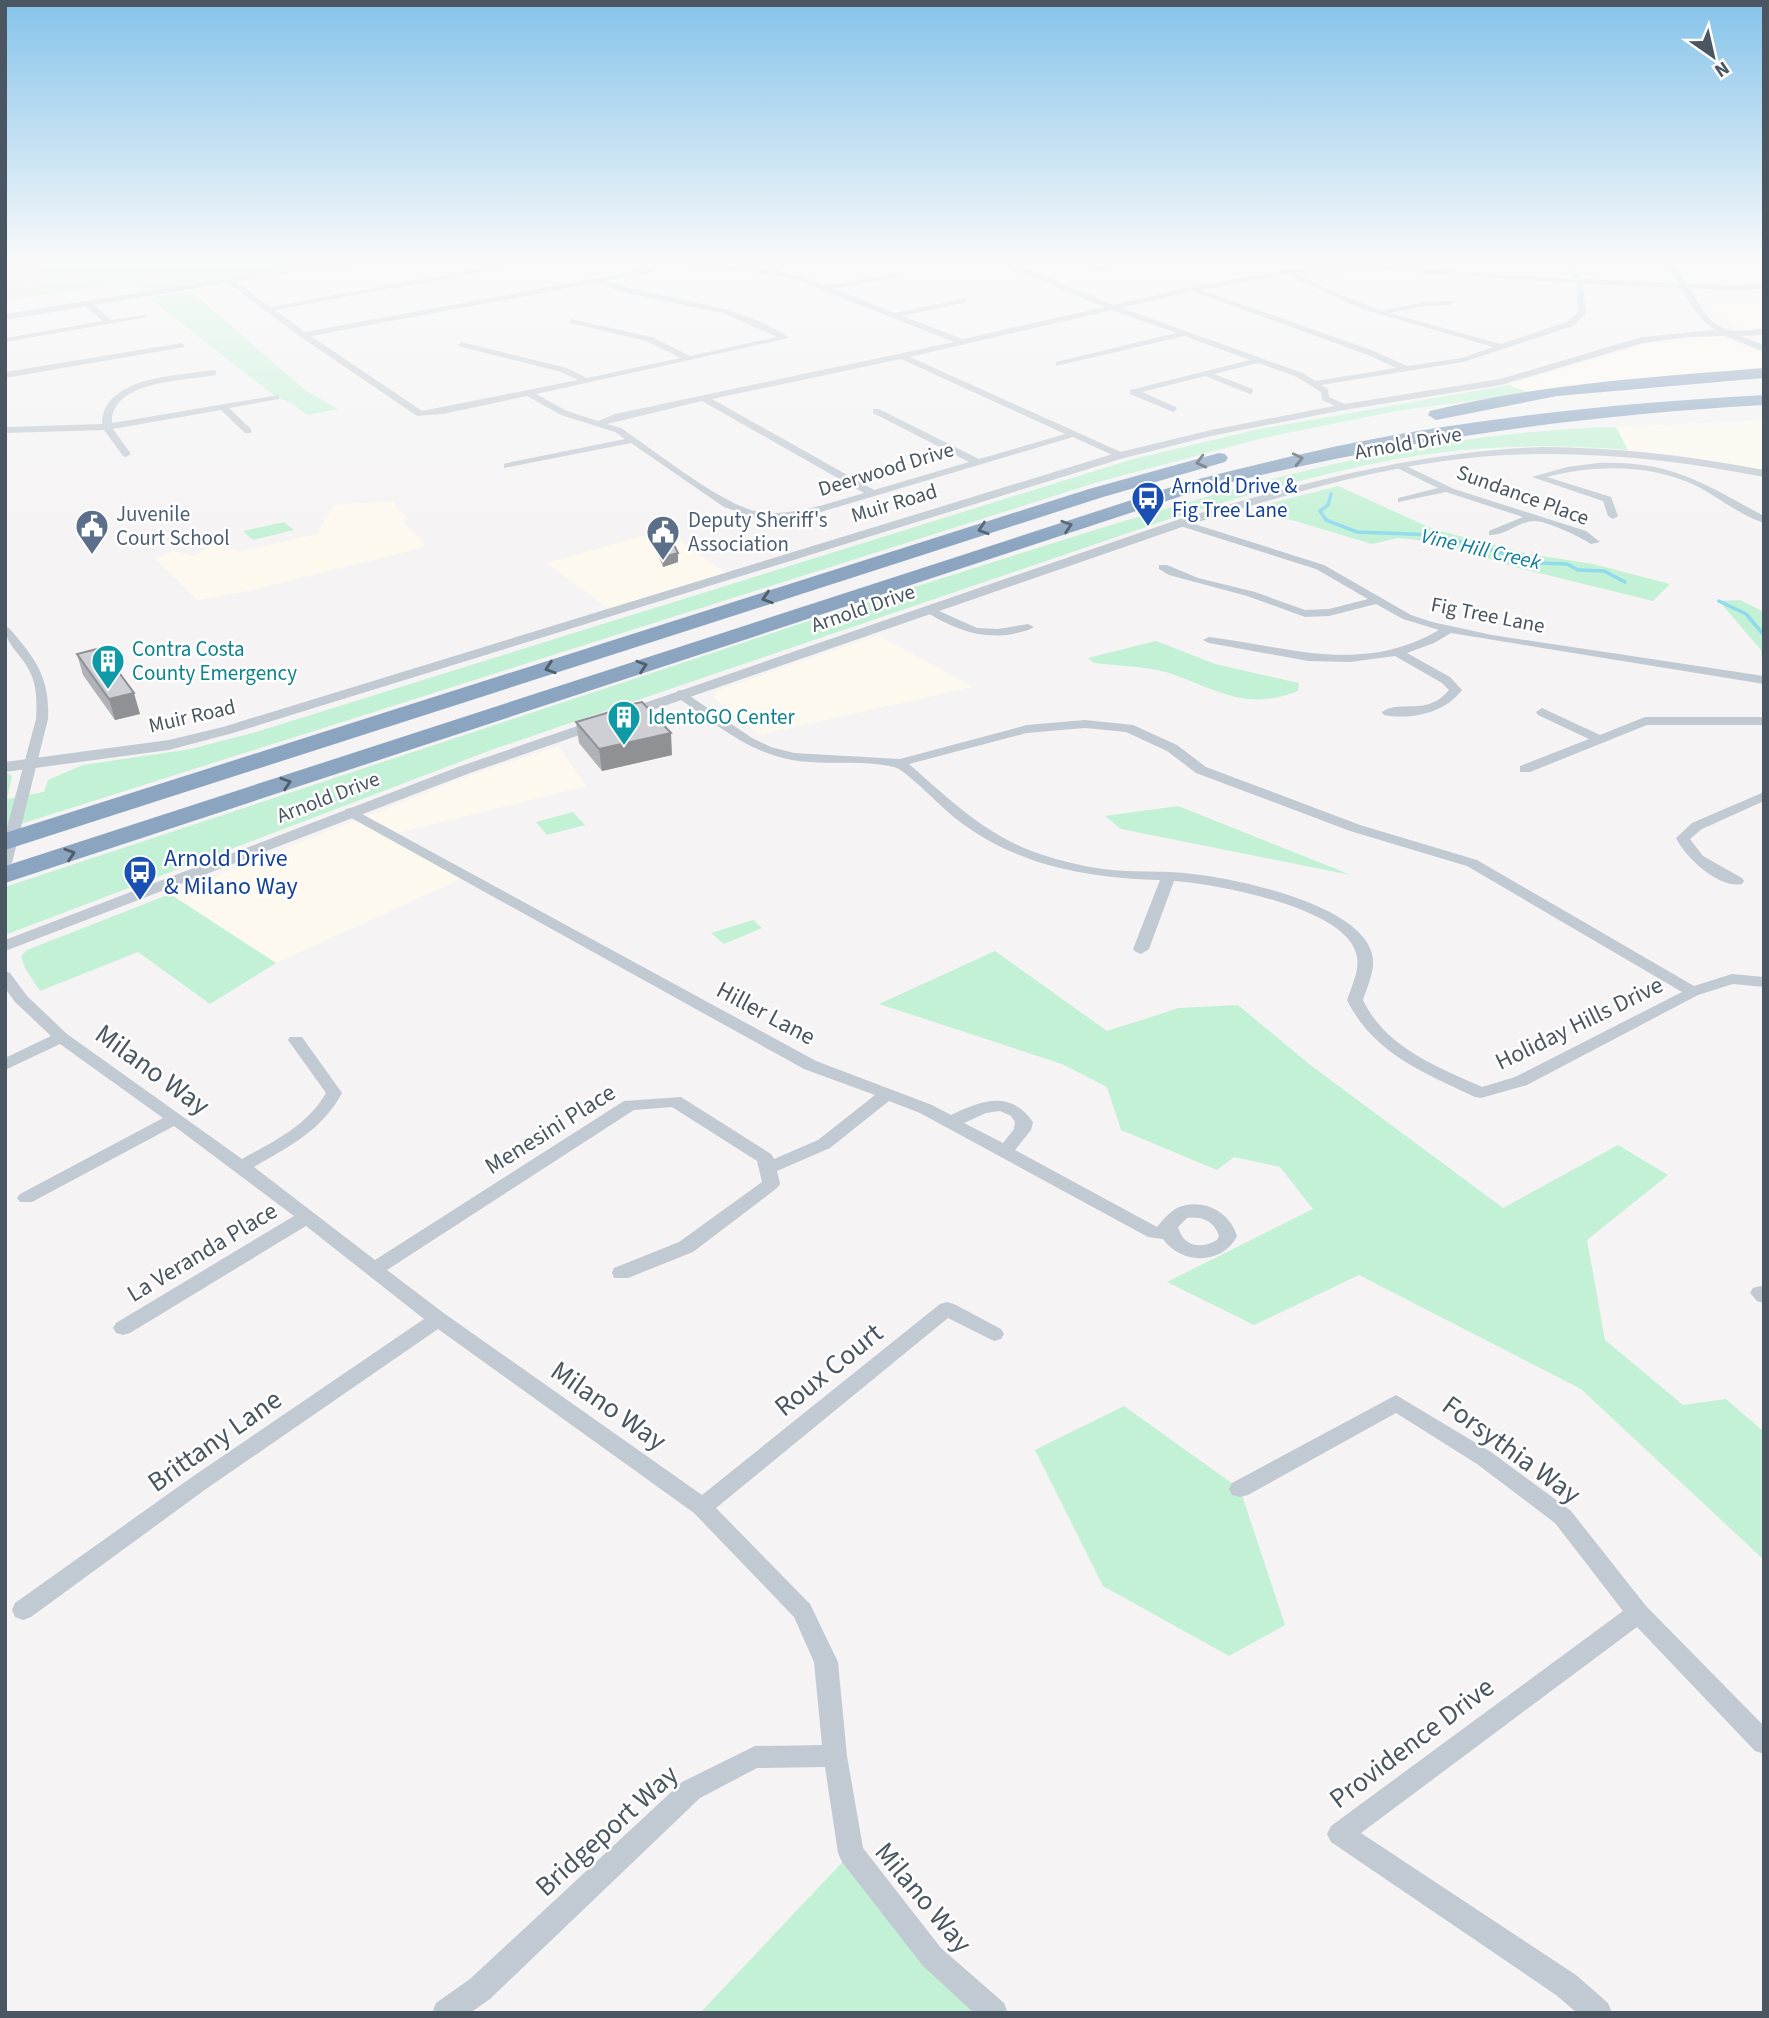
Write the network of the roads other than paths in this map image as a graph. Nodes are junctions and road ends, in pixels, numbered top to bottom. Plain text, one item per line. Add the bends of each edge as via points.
1 (116, 356) edge
2 (335, 356) edge
3 (509, 356) edge
4 (684, 356) edge
5 (703, 356) edge
6 (902, 356) joint
7 (1091, 356) edge
8 (1249, 356) edge
9 (1378, 356) edge
10 (1475, 356) edge
11 (1588, 356) edge
12 (690, 359) junction
13 (1259, 360) junction
14 (1059, 364) dead end
15 (1408, 370) junction
16 (1764, 371) edge
17 (213, 373) dead end
18 (1204, 373) junction
19 (5, 375) edge
20 (587, 381) junction
21 (1315, 383) junction
22 (1764, 386) edge
23 (1250, 391) dead end
24 (528, 393) junction
25 (276, 397) dead end
26 (705, 399) junction
27 (1764, 400) edge
28 (223, 407) junction
29 (1344, 407) junction
30 (1173, 409) dead end
31 (876, 411) dead end
32 (1436, 415) junction
33 (1764, 416) edge
34 (600, 423) junction
35 (107, 427) junction
36 (5, 430) edge
37 (248, 431) dead end
38 (1074, 434) junction
39 (633, 440) junction
40 (1383, 442) junction
41 (1603, 452) junction
42 (126, 454) dead end
43 (1120, 456) junction
44 (975, 461) junction
45 (1608, 465) junction
46 (507, 466) dead end
47 (1400, 466) junction
48 (1764, 474) edge
49 (1447, 489) junction
50 (870, 492) junction
51 (1402, 500) dead end
52 (1613, 516) dead end
53 (1531, 518) junction
54 (1764, 520) edge
55 (1181, 523) junction
56 (1493, 533) dead end
57 (1595, 542) dead end
58 (1163, 567) dead end
59 (1377, 600) junction
60 (928, 609) junction
61 (1028, 627) dead end
62 (1448, 630) junction
63 (5, 631) edge
64 (1209, 640) dead end
65 (1398, 653) junction
66 (1764, 680) edge
67 (681, 694) junction
68 (1388, 712) dead end
69 (1542, 712) dead end
70 (1764, 721) edge
71 (1599, 740) junction
72 (30, 763) junction
73 (900, 763) junction
74 (5, 767) edge
75 (1525, 769) dead end
76 (1764, 796) edge
77 (351, 812) junction
78 (5, 842) edge
79 (5, 863) edge
80 (5, 875) edge
81 (1169, 876) junction
82 (1737, 881) dead end
83 (5, 946) edge
84 (1141, 949) dead end
85 (5, 976) edge
86 (1764, 982) edge
87 (1693, 992) junction
88 (61, 1038) junction
89 (296, 1040) dead end
90 (5, 1065) edge
91 (887, 1094) junction
92 (175, 1119) junction
93 (951, 1122) junction
94 (1005, 1152) junction
95 (241, 1167) junction
96 (767, 1169) junction
97 (26, 1198) dead end
98 (307, 1217) junction
99 (1168, 1233) dead end
100 (375, 1269) junction
101 (621, 1273) dead end
102 (438, 1319) junction
103 (123, 1328) dead end
104 (994, 1334) dead end
105 (1240, 1489) dead end
106 (702, 1507) junction
107 (23, 1610) dead end
108 (1638, 1613) junction
109 (1764, 1743) edge
110 (835, 1756) junction
111 (446, 2013) edge
112 (994, 2013) edge
113 (1598, 2013) edge

1 - 19 street
2 - 24 street via 420,414
3 - 20 street
4 - 12 street
5 - 12 street
6 - 26 street
6 - 38 street
7 - 14 street
8 - 13 street
9 - 15 street
10 - 15 street
11 - 29 street, Muir Road via 1501,382
12 - 20 street
13 - 18 street
13 - 21 street
15 - 21 street
16 - 32 highway via 1523,397
17 - 35 street via 140,385 118,396 107,416
18 - 23 street
18 - 30 street via 1133,392
20 - 24 street
21 - 29 street via 1325,391 1325,398
22 - 32 highway via 1594,397
24 - 34 street, Deerwood Drive via 564,413
25 - 28 street
26 - 34 street
26 - 50 street
27 - 40 highway via 1565,415
28 - 35 street
28 - 37 street
29 - 43 street, Muir Road
31 - 44 street
32 -> 78 highway via 1301,439 1151,476
33 - 40 highway via 1627,420
34 - 39 street, Deerwood Drive
35 - 36 street
35 - 42 street
38 - 43 street
38 - 44 street, Deerwood Drive
39 - 46 street
39 - 50 street, Deerwood Drive via 728,505 759,516 810,512
80 -> 40 highway via 1151,498 1262,467
41 - 45 street
41 - 47 street, Arnold Drive via 1505,452
41 - 48 street, Arnold Drive
43 - 72 street, Muir Road via 228,730 169,745
44 - 50 street, Deerwood Drive
45 - 52 street via 1563,469 1537,477 1607,499
45 - 54 street via 1680,476
47 - 49 street, Sundance Place
47 - 55 street, Arnold Drive via 1291,490
49 - 51 street
49 - 53 street, Sundance Place
53 - 56 street
53 - 57 street, Sundance Place via 1582,533
55 - 59 street, Fig Tree Lane via 1320,567
55 - 60 street, Arnold Drive
58 - 59 street via 1177,576 1312,614
59 - 62 street, Fig Tree Lane via 1407,617
60 - 61 street via 971,632 994,634
60 - 67 street, Arnold Drive
62 - 65 street via 1431,642
62 - 66 street, Fig Tree Lane
63 - 72 street via 27,656 42,687 42,719
64 - 65 street via 1325,659
65 - 68 street via 1456,690 1450,699 1415,713
67 - 73 street, Holiday Hills Drive via 766,750 794,757
67 - 77 street, Arnold Drive
69 - 71 street
70 - 71 street via 1645,721
71 - 75 street
72 - 74 street, Muir Road
72 - 79 street
73 - 81 street, Holiday Hills Drive via 976,829 1010,848 1075,868
73 - 87 street, Holiday Hills Drive via 1027,729 1085,723 1129,728 1172,748 1201,770 1355,828 1472,863
76 - 82 street via 1697,826 1684,838 1688,852
77 - 83 street, Arnold Drive
77 - 91 street, Hiller Lane via 810,1065
81 - 84 street
81 - 87 street, Holiday Hills Drive via 1315,908 1357,938 1365,952 1366,967 1355,1000 1365,1023 1420,1064 1481,1093 1521,1081
85 - 88 street, Milano Way via 21,999
86 - 87 street via 1732,979
88 - 90 street
88 - 92 street, Milano Way
89 - 95 street via 334,1093 317,1120
91 - 93 street, Hiller Lane
91 - 96 street via 824,1144
92 - 95 street, Milano Way
92 - 97 street
93 - 94 street, Hiller Lane
93 - 94 street via 991,1105 1012,1108 1024,1122
94 - 99 street, Hiller Lane via 1154,1233
95 - 98 street, Milano Way
96 - 100 street, Menesini Place via 765,1158 675,1101 630,1105
96 - 101 street via 771,1184 686,1247
98 - 100 street, Milano Way
98 - 103 street, La Veranda Place
100 - 102 street, Milano Way
102 - 106 street, Milano Way
102 - 107 street, Brittany Lane
104 - 106 street, Roux Court via 947,1309
105 - 108 street, Forsythia Way via 1396,1403 1484,1458 1563,1517
106 - 110 street, Milano Way via 802,1611 826,1662
108 - 109 street, Forsythia Way
108 - 113 street, Providence Drive via 1339,1834 1566,1985
110 - 111 street, Bridgeport Way via 755,1758 691,1790 480,1989
110 - 112 street, Milano Way via 851,1853 932,1957

